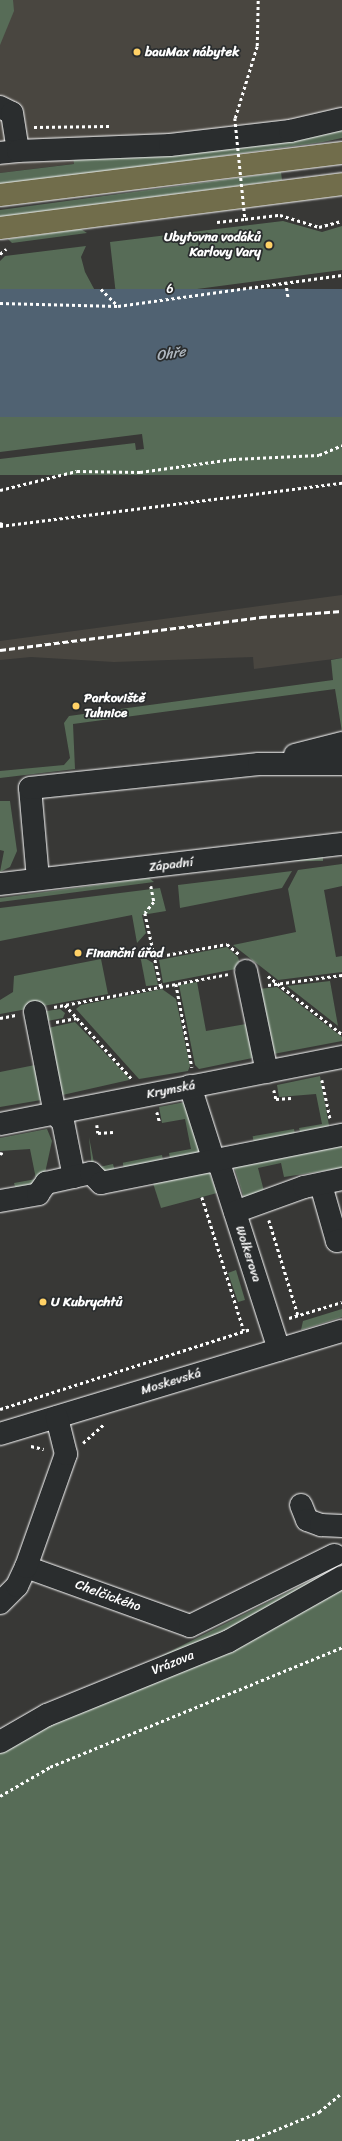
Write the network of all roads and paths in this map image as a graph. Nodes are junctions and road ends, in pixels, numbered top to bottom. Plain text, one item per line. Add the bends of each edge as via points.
1 (258, 0) edge
2 (0, 107) edge
3 (342, 119) edge
4 (99, 126) dead end
5 (16, 127) junction
6 (342, 151) edge
7 (9, 152) edge
8 (342, 184) edge
9 (0, 195) edge
10 (342, 221) edge
11 (0, 228) edge
12 (342, 274) edge
13 (286, 282) junction
14 (101, 289) dead end
15 (288, 297) dead end
16 (0, 303) edge
17 (118, 306) junction
18 (342, 445) edge
19 (342, 483) edge
20 (0, 490) edge
21 (0, 523) edge
22 (6, 525) junction
23 (0, 526) edge
24 (342, 743) edge
25 (259, 764) junction
26 (342, 764) edge
27 (342, 844) edge
28 (38, 879) junction
29 (0, 884) edge
30 (150, 885) dead end
31 (342, 976) edge
32 (248, 979) junction
33 (176, 984) junction
34 (161, 987) junction
35 (65, 1005) junction
36 (0, 1018) edge
37 (77, 1018) junction
38 (36, 1019) junction
39 (342, 1057) edge
40 (318, 1062) junction
41 (270, 1079) junction
42 (192, 1080) junction
43 (137, 1084) dead end
44 (291, 1098) dead end
45 (55, 1114) junction
46 (96, 1122) dead end
47 (0, 1124) edge
48 (113, 1132) dead end
49 (338, 1136) edge
50 (214, 1160) junction
51 (74, 1177) junction
52 (342, 1179) edge
53 (321, 1185) junction
54 (202, 1197) dead end
55 (0, 1202) edge
56 (264, 1204) junction
57 (234, 1212) junction
58 (342, 1240) edge
59 (342, 1302) edge
60 (298, 1315) junction
61 (270, 1323) junction
62 (342, 1330) edge
63 (244, 1331) junction
64 (279, 1350) junction
65 (0, 1409) edge
66 (57, 1417) junction
67 (106, 1422) dead end
68 (0, 1434) edge
69 (80, 1447) dead end
70 (300, 1505) dead end
71 (342, 1526) edge
72 (334, 1555) dead end
73 (26, 1567) junction
74 (342, 1577) edge
75 (0, 1603) edge
76 (342, 1647) edge
77 (0, 1742) edge
78 (0, 1796) edge
79 (342, 2093) edge
80 (236, 2141) edge

1 - 10 path, bridge via 257,46 235,118 244,219 280,215 319,227
2 - 5 street via 12,113
3 - 7 street via 290,131 170,145
4 - 5 path
5 - 7 street
6 - 9 highway
8 - 11 highway
12 - 13 path, 6
13 - 15 path
13 - 17 path, 6
14 - 17 path
16 - 17 path, 6
18 - 20 path via 319,455 233,459 140,472 77,471
19 - 22 path
21 - 22 path
22 - 23 path
24 - 25 street
25 - 26 street
25 - 28 street via 30,788
27 - 28 street, Západní
28 - 29 street, Západní
30 - 34 path via 154,902 145,913
31 - 32 path
32 - 33 path
32 - 41 street
33 - 34 path
33 - 42 path
34 - 35 path
35 - 37 path
35 - 38 path
36 - 38 path
37 - 38 path
37 - 43 path
38 - 45 street
39 - 40 street, Krymská
40 - 41 street, Krymská
40 - 49 path
41 - 42 street, Krymská
41 - 44 path via 276,1099
42 - 45 street, Krymská
42 - 50 street, Wolkerova
45 - 47 street, Krymská
45 - 51 street via 63,1122
46 - 48 path via 98,1133
49 - 50 street
50 - 51 street via 101,1183 91,1173
50 - 57 street, Wolkerova via 220,1166
51 - 55 street via 46,1183 38,1194
52 - 53 street
53 - 56 street via 304,1187
53 - 58 street via 337,1241
54 - 63 path
56 - 57 street
56 - 60 path
57 - 61 street, Wolkerova
59 - 60 path
60 - 61 path
61 - 63 path
61 - 64 street, Wolkerova
62 - 64 street, Moskevská
63 - 65 path
64 - 66 street, Moskevská
66 - 68 street, Moskevská
66 - 73 street via 66,1454
67 - 69 path
70 - 71 street via 307,1520 321,1525
72 - 73 street, Chelčického via 190,1626
73 - 75 street via 17,1586
74 - 77 street, Vrázova via 229,1641 47,1714
76 - 78 path via 50,1767
79 - 80 path via 319,2112 251,2140

